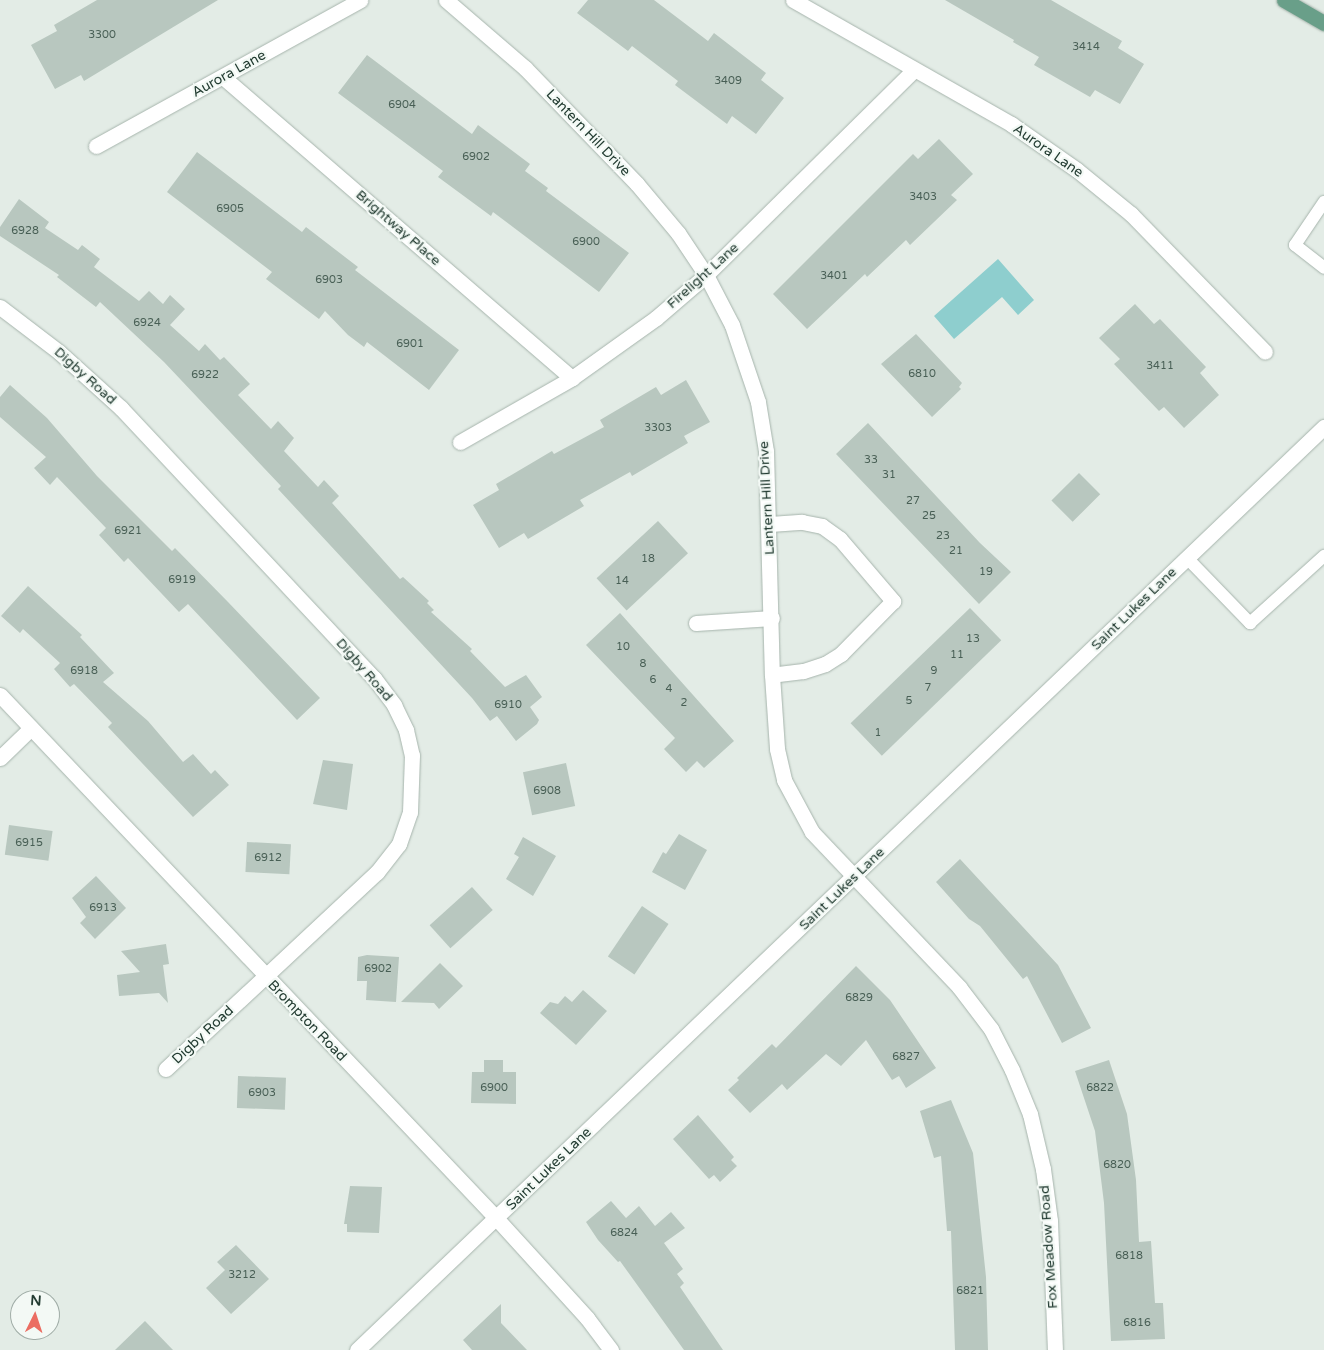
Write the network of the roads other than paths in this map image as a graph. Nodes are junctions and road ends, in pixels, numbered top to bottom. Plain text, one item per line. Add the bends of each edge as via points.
1 (360, 0) edge
2 (446, 0) edge
3 (793, 0) edge
4 (1284, 0) edge
5 (1324, 23) edge
6 (914, 70) junction
7 (223, 77) junction
8 (96, 146) dead end
9 (1324, 202) edge
10 (1324, 268) edge
11 (706, 275) junction
12 (0, 307) edge
13 (1265, 352) dead end
14 (572, 378) junction
15 (1324, 427) edge
16 (460, 442) dead end
17 (770, 524) junction
18 (1324, 556) edge
19 (1187, 558) junction
20 (772, 618) junction
21 (696, 622) dead end
22 (772, 674) junction
23 (0, 695) edge
24 (31, 728) junction
25 (0, 758) edge
26 (854, 878) junction
27 (265, 978) junction
28 (166, 1069) dead end
29 (497, 1219) junction
30 (357, 1350) edge
31 (611, 1350) edge
32 (1055, 1350) edge

1 - 7 street, Aurora Lane
2 - 11 street, Lantern Hill Drive via 525,68 583,126 678,233
3 - 6 street, Aurora Lane
4 - 5 main road
6 - 11 street, Firelight Lane
6 - 13 street, Aurora Lane via 1011,124 1077,170 1138,221
7 - 8 street, Aurora Lane
7 - 14 street, Brightway Place
9 - 10 lane via 1295,245
11 - 14 street, Firelight Lane via 656,318
11 - 17 street, Lantern Hill Drive via 732,324 758,402 766,451
12 - 27 street, Digby Road via 59,352 121,408 374,678 394,705 406,730 412,755 413,785 410,812 399,844 377,872
14 - 16 street, Firelight Lane
15 - 19 street, Saint Lukes Lane
17 - 20 street, Lantern Hill Drive
17 - 22 street via 802,522 822,526 840,538 893,601 841,654 825,664 803,671
18 - 19 lane via 1250,623
19 - 26 street, Saint Lukes Lane
20 - 21 street
20 - 22 street, Lantern Hill Drive
22 - 26 street, Lantern Hill Drive via 777,749 784,780 812,832
23 - 24 street, Brompton Road
24 - 25 street
24 - 27 street, Brompton Road
26 - 29 street, Saint Lukes Lane
26 - 32 street, Fox Meadow Road via 959,987 991,1029 1012,1070 1030,1114 1043,1169 1050,1220
27 - 28 street, Digby Road
27 - 29 street, Brompton Road
29 - 30 street, Saint Lukes Lane
29 - 31 street, Brompton Road

